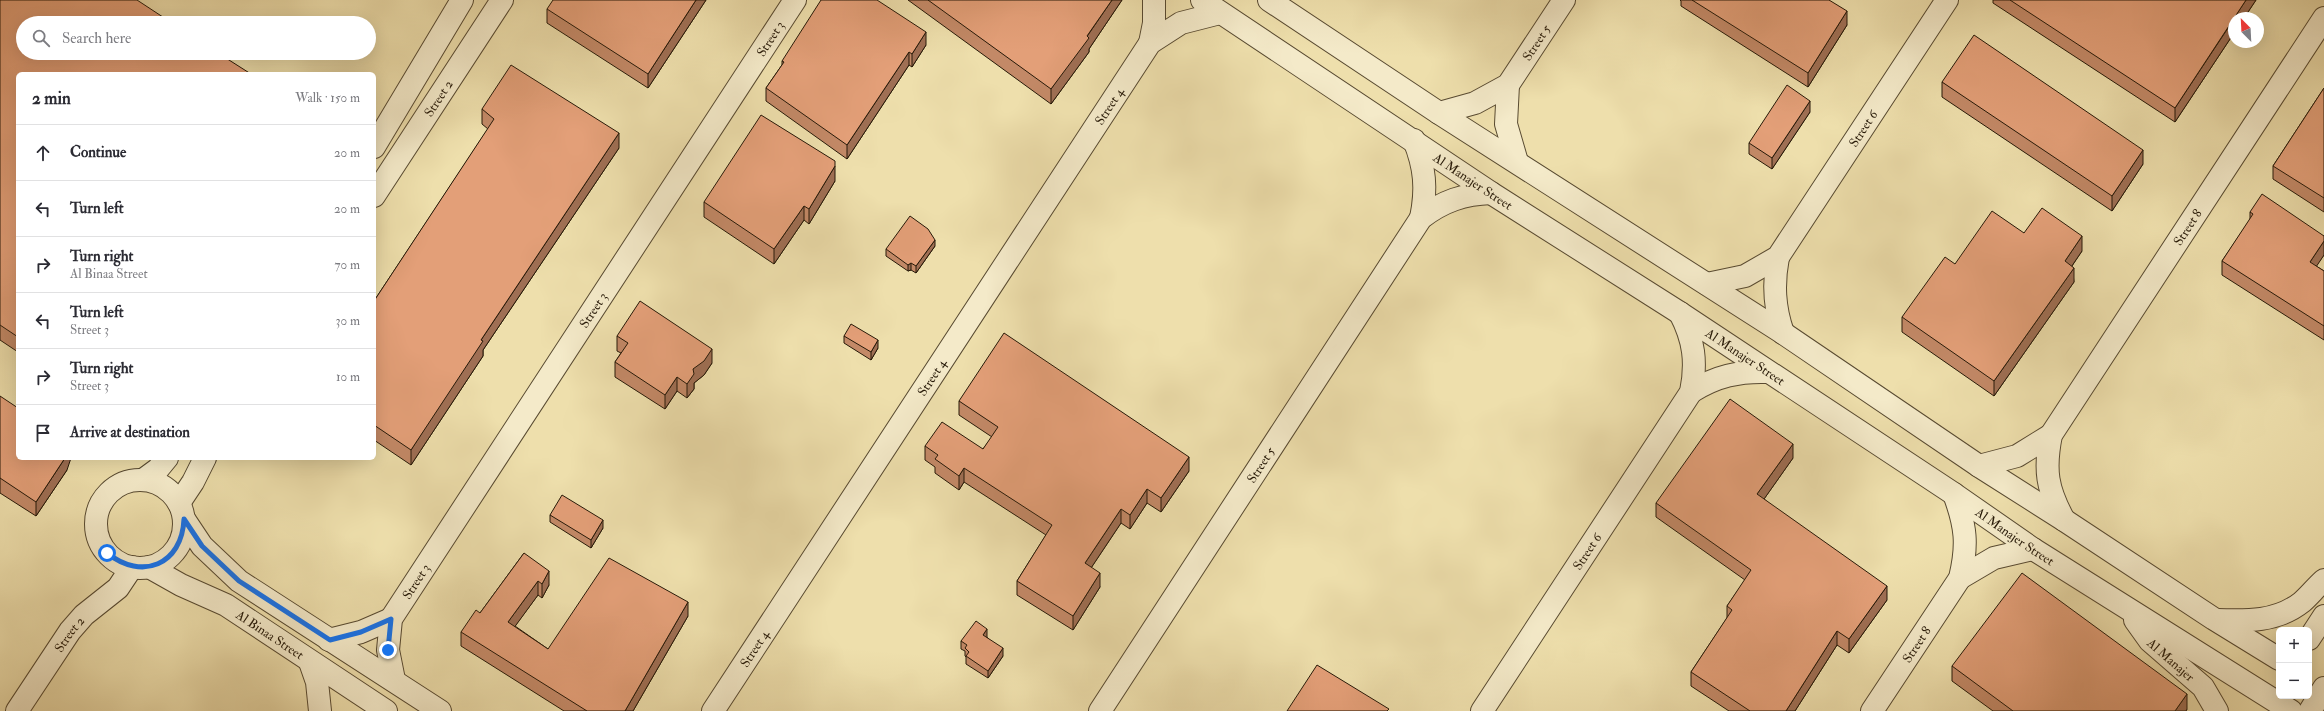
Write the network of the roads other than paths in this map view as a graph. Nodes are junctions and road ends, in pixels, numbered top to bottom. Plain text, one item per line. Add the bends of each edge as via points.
1 (462, 0) edge
2 (502, 0) edge
3 (795, 0) edge
4 (1154, 0) edge
5 (1202, 0) edge
6 (1269, 0) edge
7 (1564, 0) edge
8 (1947, 0) edge
9 (1220, 13) junction
10 (2324, 18) edge
11 (1150, 43) junction
12 (1508, 85) junction
13 (1439, 113) junction
14 (1414, 140) junction
15 (376, 144) edge
16 (1517, 162) junction
17 (1491, 192) junction
18 (376, 193) edge
19 (1421, 218) junction
20 (1778, 257) junction
21 (1707, 284) junction
22 (1680, 313) junction
23 (1783, 333) junction
24 (1768, 372) junction
25 (1691, 392) junction
26 (2051, 435) junction
27 (165, 460) edge
28 (203, 460) edge
29 (1979, 466) junction
30 (143, 480) junction
31 (1954, 494) junction
32 (181, 511) junction
33 (2064, 520) junction
34 (2033, 549) junction
35 (140, 567) junction
36 (1960, 578) junction
37 (2324, 580) edge
38 (2126, 608) junction
39 (2324, 616) edge
40 (391, 619) junction
41 (2214, 620) junction
42 (2312, 634) edge
43 (330, 640) junction
44 (2276, 657) edge
45 (310, 662) junction
46 (394, 680) junction
47 (2312, 680) edge
48 (2324, 687) edge
49 (2270, 698) edge
50 (383, 709) edge
51 (17, 711) edge
52 (320, 711) edge
53 (356, 711) edge
54 (440, 711) edge
55 (713, 711) edge
56 (1100, 711) edge
57 (1482, 711) edge
58 (1872, 711) edge
59 (2217, 711) edge
60 (2291, 711) edge
61 (2310, 711) edge

1 - 15 street
2 - 18 street, Street 2
3 - 40 street, Street 3
4 - 11 street, Street 4 via 1154,23
5 - 9 street, Al Manajer Street
6 - 13 street
7 - 12 street, Street 5
8 - 20 street, Street 6
9 - 11 street, Street 4 via 1181,23
9 - 14 street, Al Manajer Street
10 - 26 street, Street 8
11 - 55 street, Street 4
12 - 13 street, Street 5 via 1475,103
12 - 16 street via 1506,124
13 - 16 street
14 - 17 street, Al Manajer Street
14 - 19 street, Street 5 via 1422,158 1425,178
16 - 21 street
17 - 19 street, Street 5 via 1454,198
17 - 22 street, Al Manajer Street
19 - 56 street, Street 5
20 - 21 street, Street 6 via 1745,276
20 - 23 street, Street 6 via 1774,295
21 - 23 street
22 - 24 street, Al Manajer Street
22 - 25 street, Street 6 via 1694,351 1695,372
23 - 29 street
24 - 25 street, Street 6 via 1728,374 1708,381
24 - 31 street, Al Manajer Street
25 - 57 street, Street 6
26 - 29 street, Street 8 via 2017,456
26 - 33 street, Street 8 via 2046,457 2047,479 2053,500
27 - 30 street
28 - 32 street
29 - 33 street
30 - 32 street via 158,484 170,492
30 - 35 street via 128,482 115,488 104,498 96,526 99,541 107,553 118,562
31 - 34 street, Al Manajer Street
31 - 36 street, Street 8 via 1964,518 1966,538
32 - 35 street via 183,532 179,544 171,555 161,563
32 - 43 street via 202,546 239,581
33 - 41 street
34 - 36 street, Street 8 via 1994,558
34 - 38 street, Al Manajer Street
35 - 45 street, Al Binaa Street via 226,605
35 - 51 street, Street 2 via 84,615 70,631
36 - 58 street, Street 8
37 - 41 street via 2302,602 2286,612 2250,621
38 - 49 street, Al Manajer Street
38 - 59 street, Al Manajer via 2150,641 2203,687
39 - 42 street
40 - 43 street via 361,632
40 - 46 street, Street 3 via 388,650
41 - 44 street
43 - 46 street
45 - 50 street, Al Binaa Street
45 - 52 street via 317,682
46 - 54 street
47 - 48 street
48 - 61 street
49 - 60 street, Al Manajer Street
50 - 53 street

